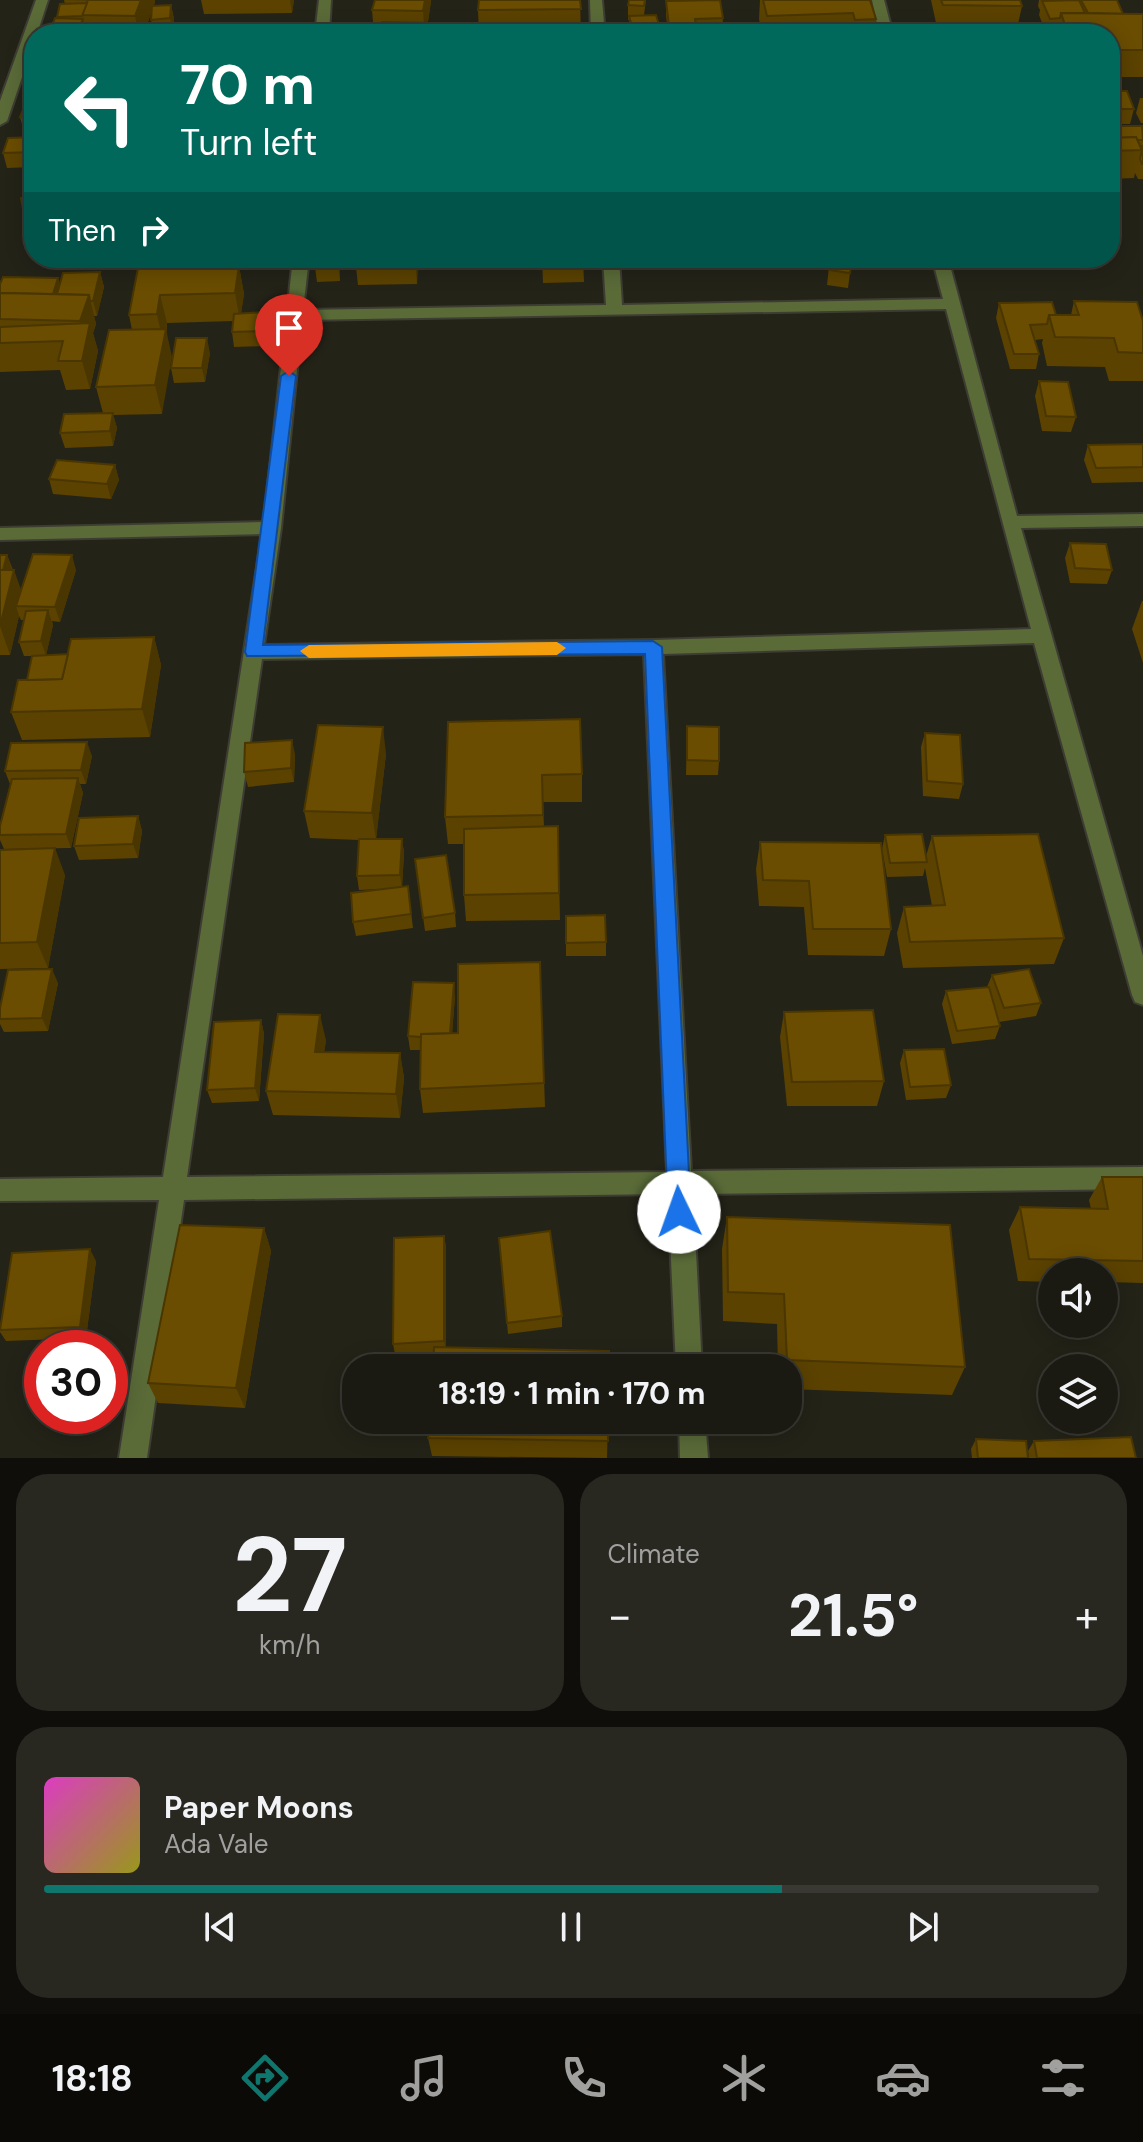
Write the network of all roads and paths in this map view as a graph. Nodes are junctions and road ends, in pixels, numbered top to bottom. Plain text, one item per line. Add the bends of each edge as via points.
1 (42, 0) edge
2 (325, 0) edge
3 (596, 0) edge
4 (878, 0) edge
5 (34, 24) edge
6 (323, 24) edge
7 (597, 24) edge
8 (884, 24) edge
9 (24, 52) edge
10 (0, 121) edge
11 (300, 268) edge
12 (612, 268) edge
13 (942, 268) edge
14 (951, 304) junction
15 (614, 308) junction
16 (295, 315) junction
17 (1143, 520) edge
18 (1010, 522) junction
19 (272, 528) junction
20 (0, 534) edge
21 (1041, 636) junction
22 (653, 647) junction
23 (254, 652) junction
24 (1143, 995) edge
25 (1143, 1178) edge
26 (678, 1181) junction
27 (172, 1188) junction
28 (0, 1190) edge
29 (688, 1354) edge
30 (693, 1434) edge
31 (133, 1458) edge
32 (694, 1458) edge

1 - 5 street
2 - 6 street
3 - 7 street
4 - 8 street
9 - 10 street
11 - 16 street
12 - 15 street
13 - 14 street
14 - 15 street
14 - 18 street
15 - 16 street
16 - 19 street
17 - 18 street
18 - 21 street
19 - 20 street
19 - 23 street
21 - 22 street
21 - 24 street
22 - 23 street
22 - 26 street
23 - 27 street
25 - 26 street
26 - 27 street
26 - 29 street
27 - 28 street
27 - 31 street
30 - 32 street

